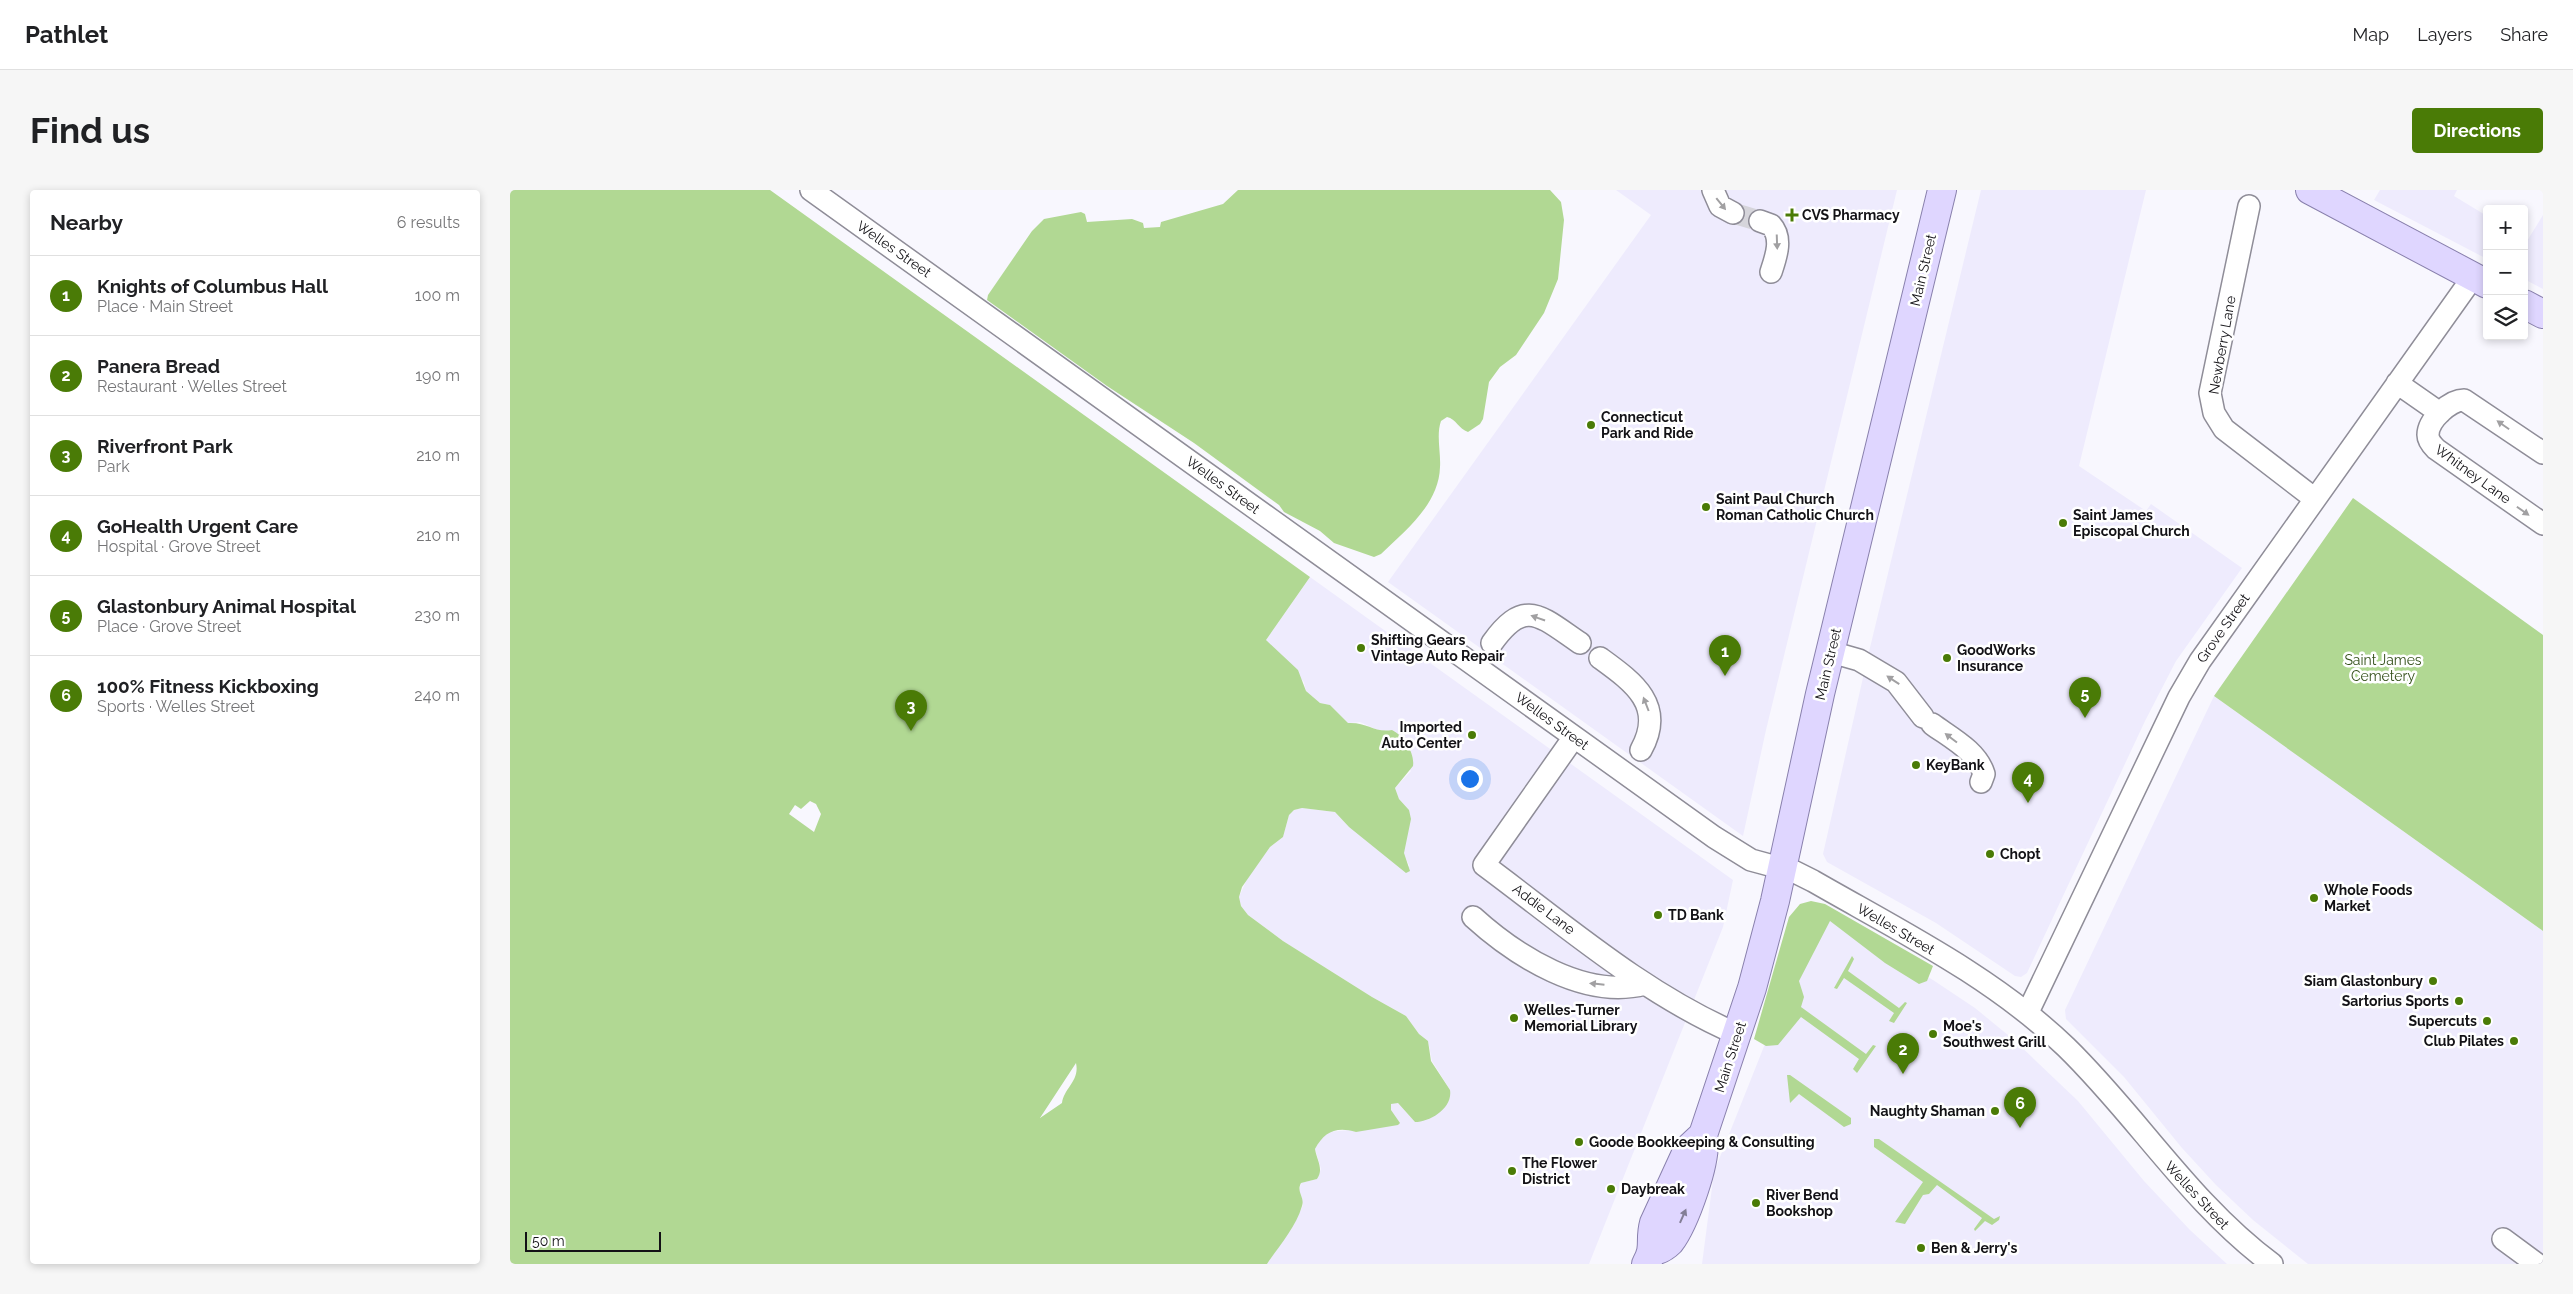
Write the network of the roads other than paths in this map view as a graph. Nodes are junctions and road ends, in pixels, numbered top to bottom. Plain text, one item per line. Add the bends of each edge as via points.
1 (811, 190) edge
2 (1713, 190) edge
3 (1942, 190) edge
4 (2310, 190) edge
5 (2249, 206) dead end
6 (1733, 213) tunnel mouth
7 (1760, 221) tunnel mouth
8 (1771, 272) dead end
9 (2480, 280) edge
10 (2528, 306) edge
11 (2543, 314) edge
12 (2397, 383) junction
13 (2440, 413) junction
14 (2543, 453) edge
15 (2315, 499) junction
16 (2543, 524) edge
17 (1492, 643) dead end
18 (1580, 643) dead end
19 (1831, 652) junction
20 (1600, 658) dead end
21 (1574, 736) junction
22 (1641, 750) dead end
23 (1981, 782) dead end
24 (1783, 868) junction
25 (1473, 917) dead end
26 (1645, 984) junction
27 (2028, 1012) junction
28 (1737, 1034) junction
29 (2503, 1239) dead end
30 (1650, 1260) edge
31 (2272, 1264) edge
32 (2537, 1264) edge

1 - 21 street, Welles Street
2 -> 6 street via 1720,206
3 - 19 main road, Main Street
4 - 9 main road
5 - 15 street, Newberry Lane via 2210,393 2214,413 2224,429
7 -> 8 street via 1771,225 1777,235
9 - 12 street, Grove Street
10 - 11 main road
12 - 13 street
12 - 15 street, Grove Street
14 -> 13 street via 2464,400
13 -> 16 street, Whitney Lane via 2428,435 2436,449
15 - 27 street, Grove Street via 2216,637 2180,697
18 -> 17 street via 1542,618 1524,614 1508,623
23 -> 19 street via 1984,774 1979,761 1928,720 1896,682 1859,660
19 - 24 main road, Main Street
22 -> 20 street via 1648,735 1650,717 1646,702 1636,685
21 - 24 street, Welles Street via 1742,854
21 - 26 street, Addie Lane via 1484,865
24 - 27 street, Welles Street via 1814,881 1892,926
24 - 28 main road, Main Street
26 -> 25 street via 1623,987 1566,977 1540,965
26 - 28 street, Addie Lane via 1704,1020
27 - 31 street, Welles Street via 2100,1083 2206,1207
28 - 30 main road, Main Street via 1703,1135 1705,1156 1685,1211 1671,1241
29 - 32 street

